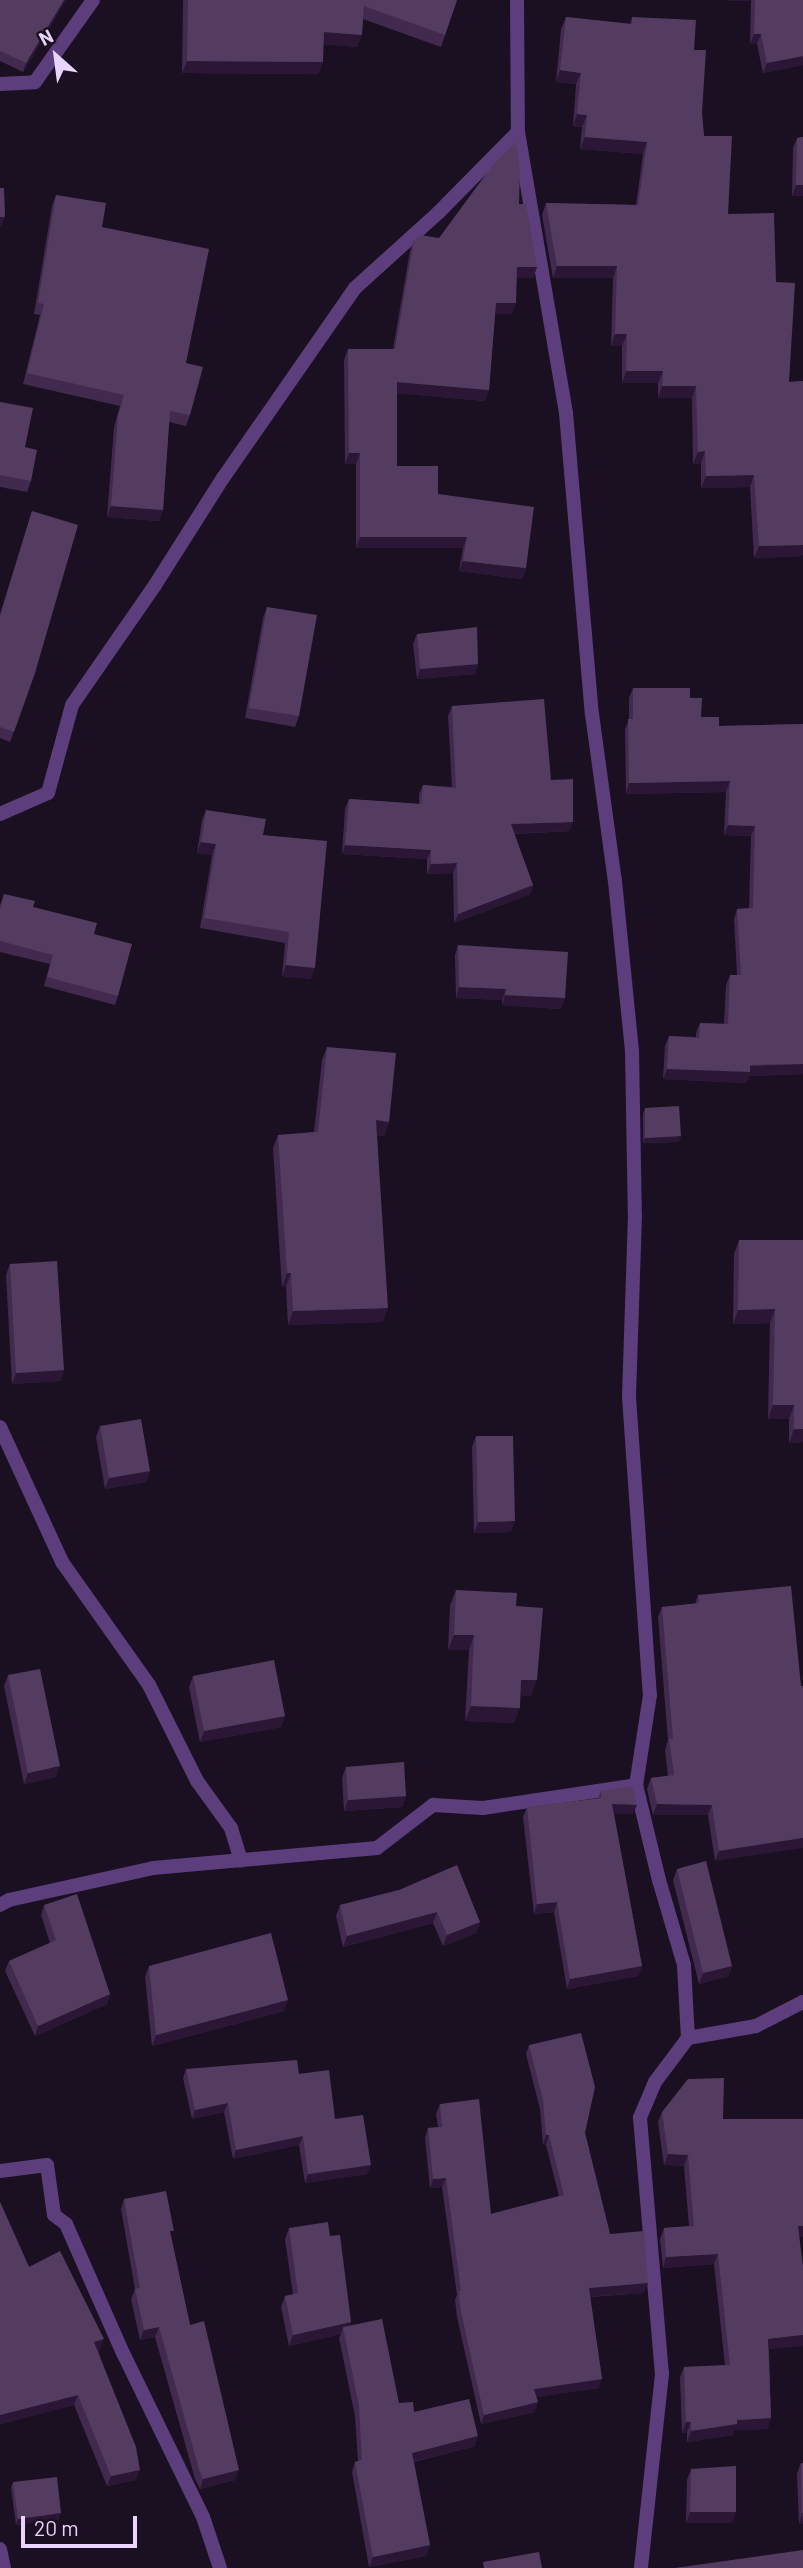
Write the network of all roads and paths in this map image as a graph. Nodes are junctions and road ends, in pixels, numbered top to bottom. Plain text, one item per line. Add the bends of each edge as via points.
1 (93, 0) edge
2 (517, 0) edge
3 (0, 84) edge
4 (518, 132) junction
5 (0, 814) edge
6 (0, 1427) edge
7 (636, 1785) junction
8 (242, 1860) junction
9 (0, 1905) edge
10 (803, 2002) edge
11 (688, 2038) junction
12 (0, 2171) edge
13 (0, 2549) edge
14 (4, 2568) edge
15 (220, 2568) edge
16 (641, 2568) edge

1 - 3 street via 35,82
2 - 4 street
4 - 5 street via 355,288 72,705 48,793
4 - 7 street via 566,413 592,713 632,1051 635,1215 629,1397 650,1695
6 - 8 street via 62,1562 149,1685 197,1781 231,1828
7 - 8 street via 483,1808 433,1805 377,1848
7 - 11 street via 684,1965
8 - 9 street via 153,1868
10 - 11 street via 756,2026
11 - 16 street via 655,2082 640,2118 662,2374
12 - 15 street via 47,2165 54,2215 66,2224 203,2517
13 - 14 street

